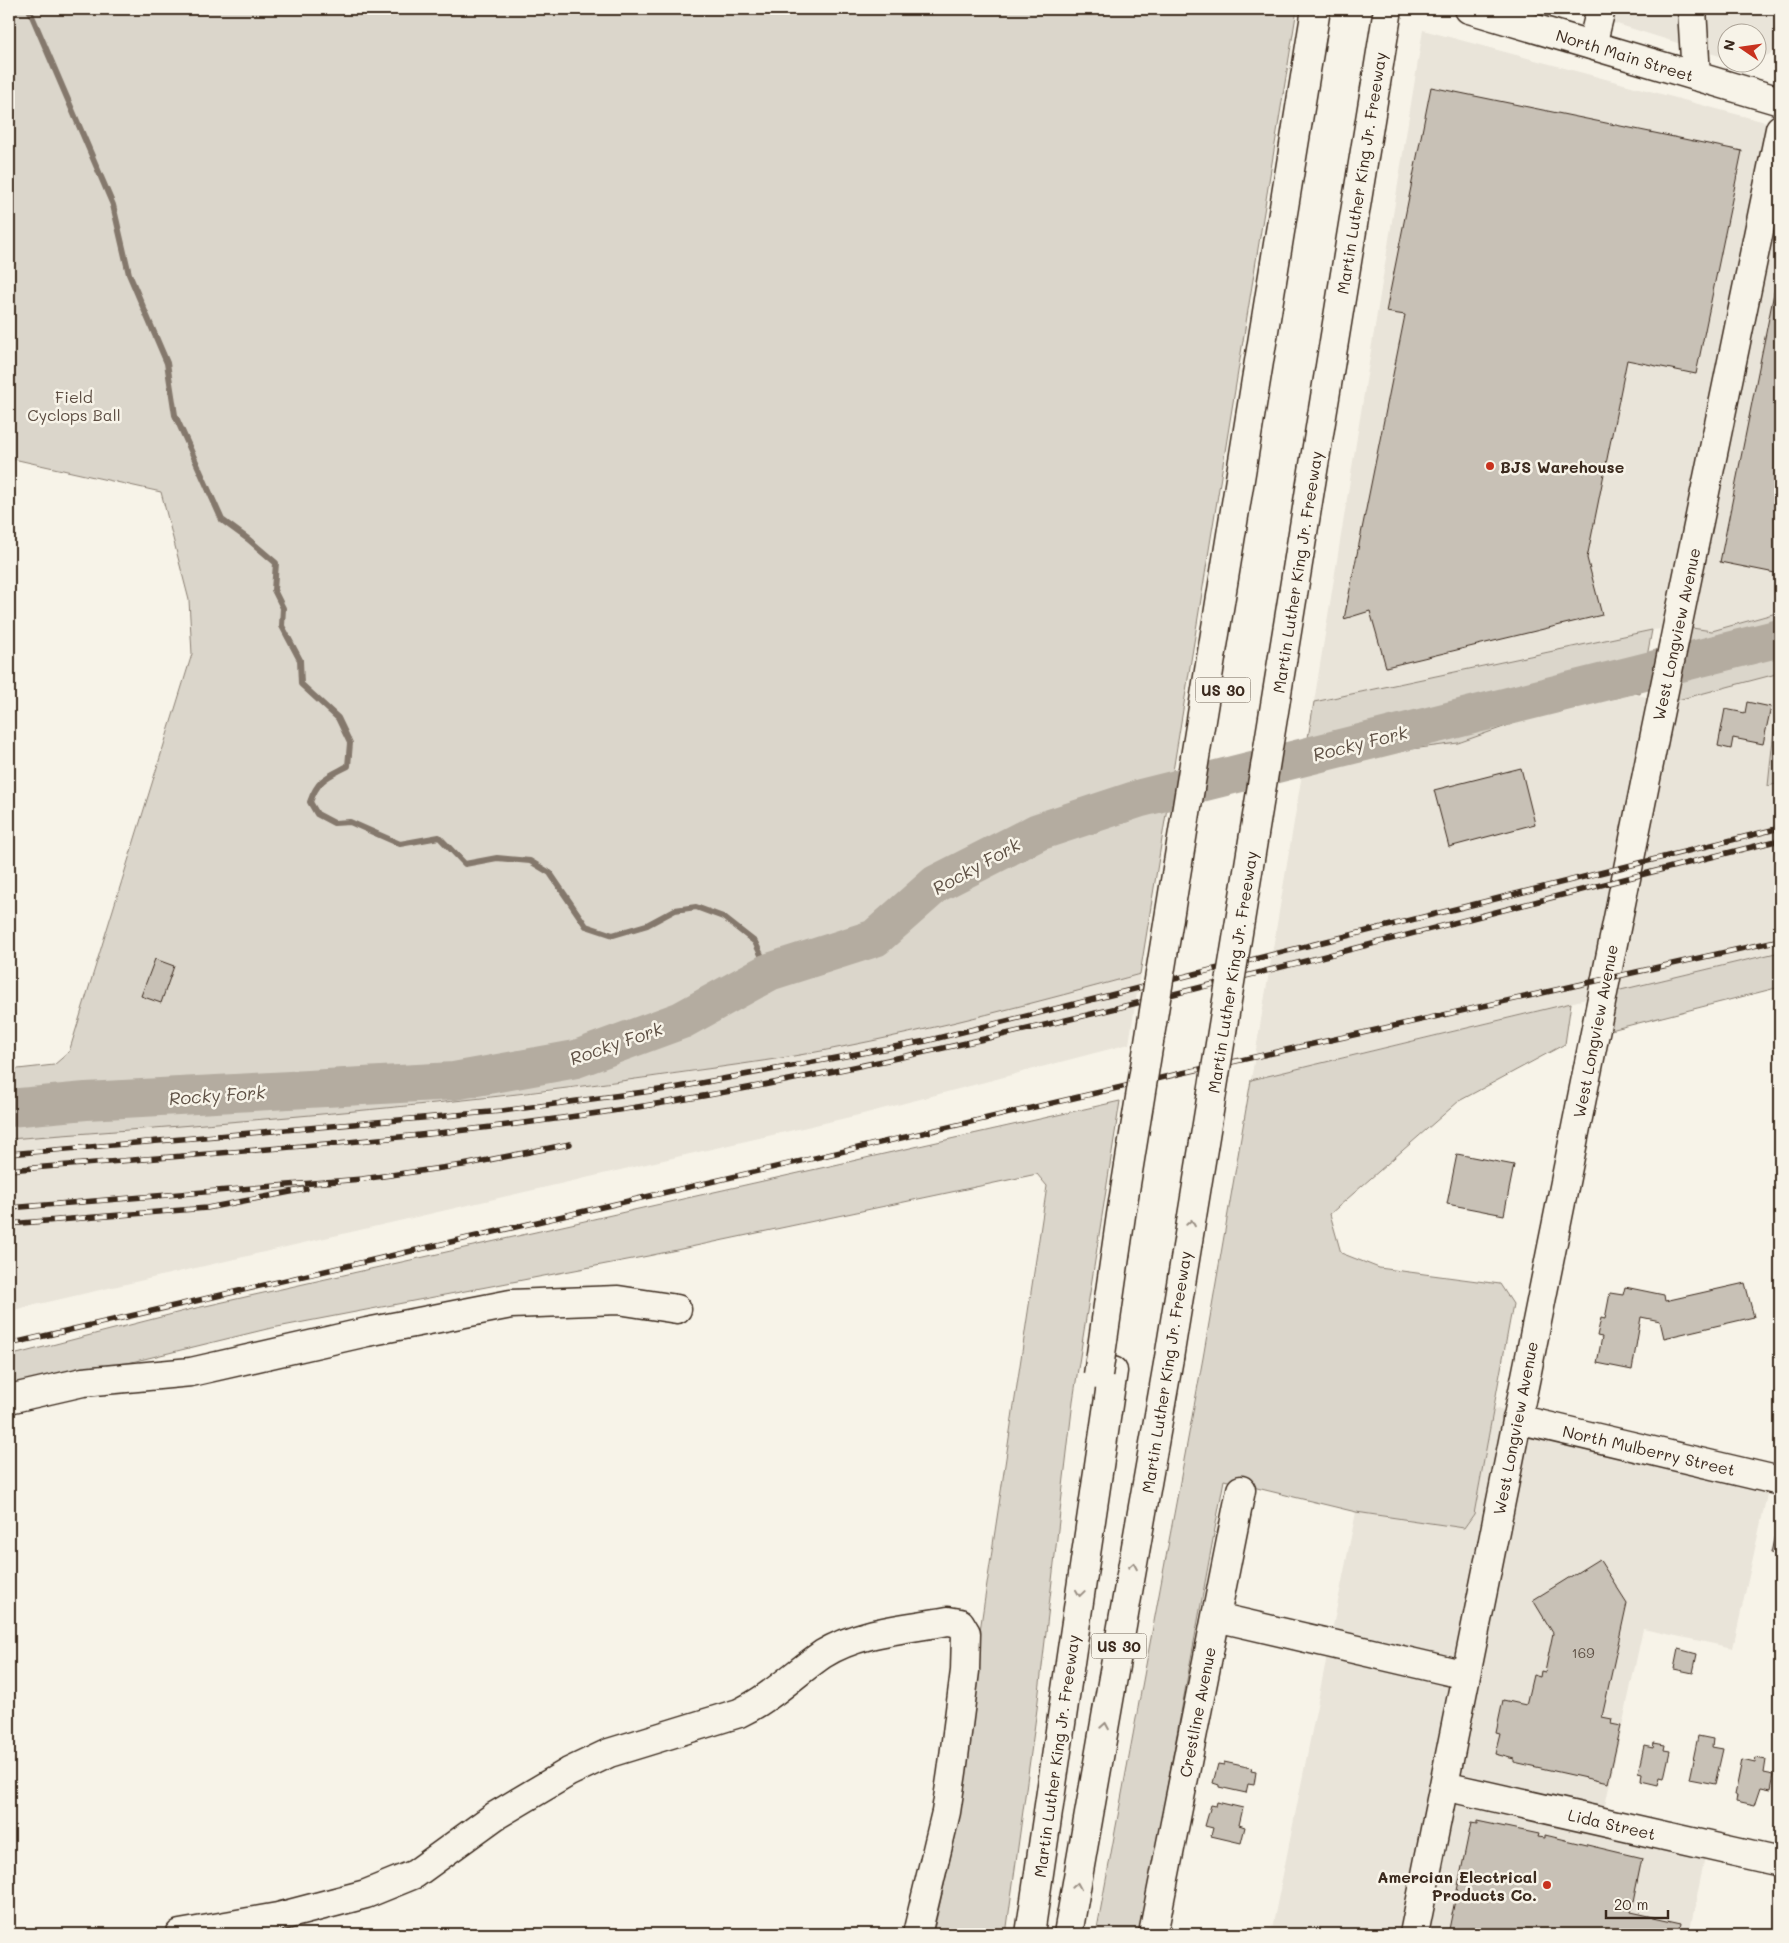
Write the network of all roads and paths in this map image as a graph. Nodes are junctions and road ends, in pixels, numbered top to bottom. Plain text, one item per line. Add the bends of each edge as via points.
1 (1316, 9) edge
2 (1333, 9) edge
3 (1388, 9) edge
4 (1405, 9) edge
5 (1470, 9) edge
6 (1601, 9) edge
7 (1692, 9) edge
8 (1592, 45) junction
9 (1696, 76) junction
10 (1780, 101) edge
11 (1780, 129) edge
12 (677, 1309) dead end
13 (1178, 1356) junction
14 (1105, 1373) junction
15 (9, 1399) edge
16 (1517, 1419) junction
17 (1780, 1481) edge
18 (1241, 1490) dead end
19 (1216, 1617) junction
20 (1466, 1675) junction
21 (1444, 1786) junction
22 (1780, 1862) edge
23 (180, 1934) edge
24 (917, 1934) edge
25 (1030, 1934) edge
26 (1068, 1934) edge
27 (1153, 1934) edge
28 (1414, 1934) edge

1 - 14 main road, bridge via 1121,1215
2 - 14 main road, Martin Luther King Jr. Freeway / US 30
13 -> 3 main road, Martin Luther King Jr. Freeway / US 30, bridge
4 - 13 main road
5 - 8 main road, North Main Street
6 - 8 main road
7 - 9 main road
8 - 9 main road, North Main Street
9 - 10 main road, North Main Street
11 - 16 main road, West Longview Avenue
12 - 15 main road via 618,1300 511,1304 394,1326 192,1372 83,1382
26 -> 13 main road, Martin Luther King Jr. Freeway / US 30 via 1151,1470
14 -> 25 main road, Martin Luther King Jr. Freeway / US 30 via 1088,1537
16 - 17 main road, North Mulberry Street
16 - 20 main road, West Longview Avenue
18 - 19 main road, Crestline Avenue
19 - 20 main road
19 - 27 main road, Crestline Avenue
20 - 21 main road, West Longview Avenue
21 - 22 main road, Lida Street
21 - 28 main road, West Longview Avenue
23 - 24 main road via 278,1917 366,1894 415,1874 527,1796 609,1753 752,1707 823,1655 847,1642 948,1621 960,1623 966,1633 965,1671 946,1812

